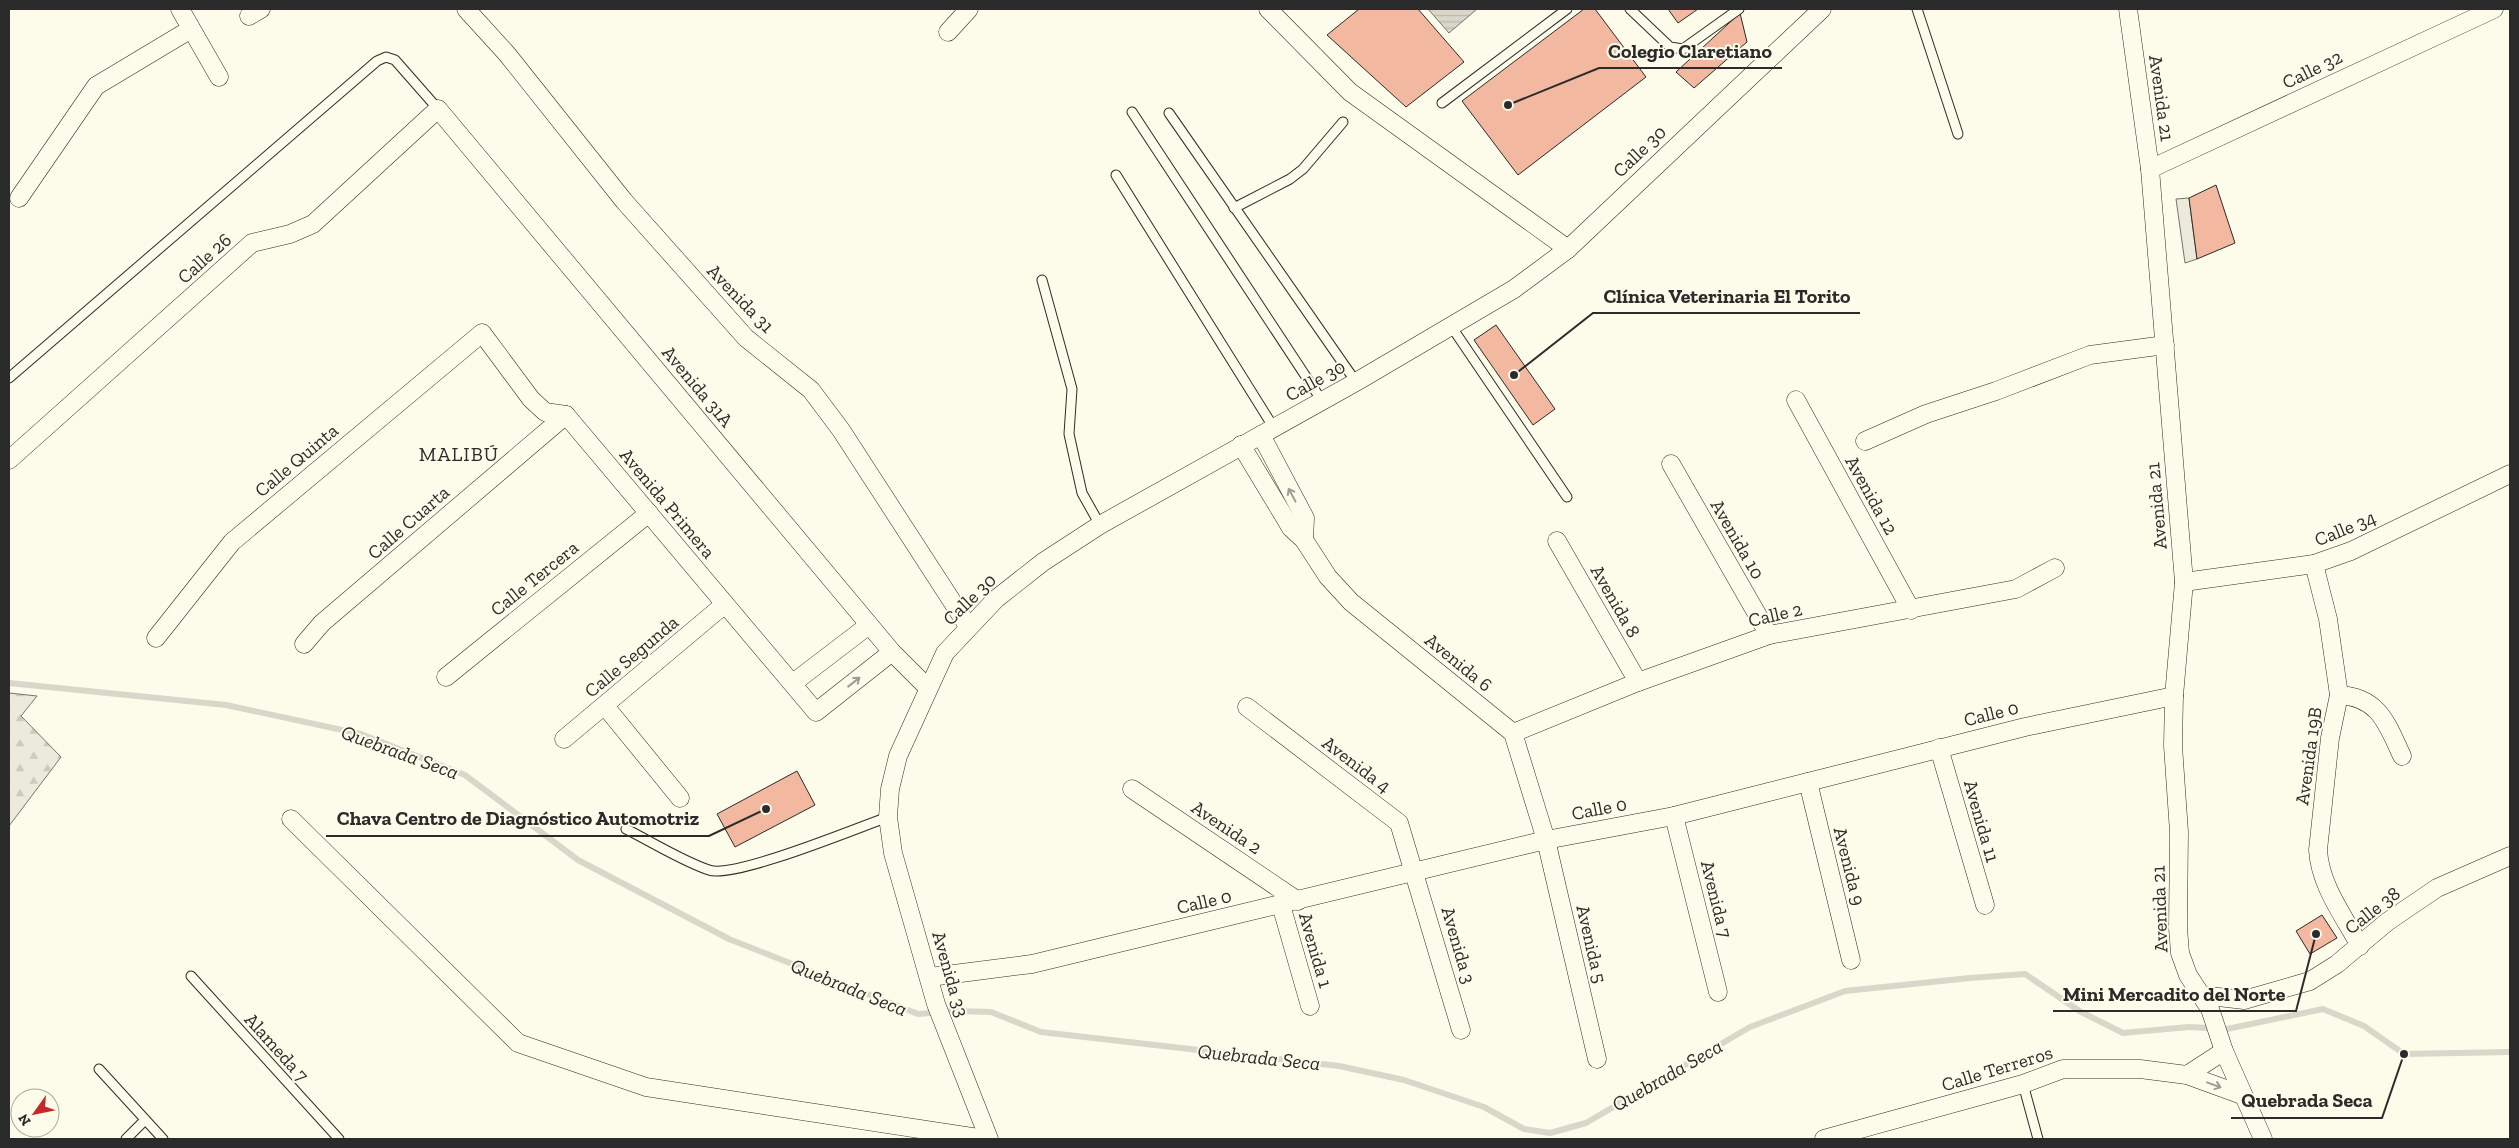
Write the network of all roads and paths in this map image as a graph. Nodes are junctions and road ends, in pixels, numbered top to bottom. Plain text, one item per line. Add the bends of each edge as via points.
1 (180, 9) edge
2 (466, 9) edge
3 (970, 9) edge
4 (1268, 9) edge
5 (1567, 9) edge
6 (1630, 9) edge
7 (1739, 9) edge
8 (1822, 9) edge
9 (1917, 9) edge
10 (2128, 9) edge
11 (2494, 9) edge
12 (191, 29) junction
13 (948, 32) dead end
14 (219, 77) dead end
15 (1442, 103) dead end
16 (438, 109) junction
17 (1132, 112) dead end
18 (1168, 113) dead end
19 (1343, 122) dead end
20 (1958, 134) dead end
21 (2150, 169) junction
22 (1116, 175) dead end
23 (19, 198) dead end
24 (1234, 208) junction
25 (1568, 249) junction
26 (1042, 280) dead end
27 (1452, 326) junction
28 (2164, 345) junction
29 (9, 378) edge
30 (1356, 382) junction
31 (1322, 400) junction
32 (1796, 400) dead end
33 (566, 415) junction
34 (1267, 431) junction
35 (1865, 441) dead end
36 (1242, 445) junction
37 (9, 460) edge
38 (1670, 464) dead end
39 (2510, 474) edge
40 (1567, 497) dead end
41 (648, 512) junction
42 (1100, 526) junction
43 (1304, 540) junction
44 (1558, 541) dead end
45 (2314, 564) junction
46 (2055, 568) dead end
47 (2184, 582) junction
48 (725, 604) junction
49 (1911, 610) junction
50 (869, 625) junction
51 (968, 626) junction
52 (1769, 635) junction
53 (156, 638) dead end
54 (304, 644) dead end
55 (892, 652) junction
56 (446, 677) dead end
57 (1638, 682) junction
58 (793, 683) junction
59 (927, 687) junction
60 (2339, 695) junction
61 (2174, 696) junction
62 (605, 706) junction
63 (1247, 707) dead end
64 (1513, 733) junction
65 (564, 739) dead end
66 (1939, 748) junction
67 (2402, 756) dead end
68 (1808, 782) junction
69 (1132, 789) dead end
70 (680, 798) dead end
71 (1674, 816) junction
72 (888, 817) junction
73 (291, 819) dead end
74 (626, 829) dead end
75 (1546, 840) junction
76 (2510, 856) edge
77 (1416, 873) junction
78 (1290, 903) junction
79 (1985, 906) dead end
80 (2360, 946) junction
81 (1851, 960) dead end
82 (191, 976) dead end
83 (930, 977) junction
84 (1718, 992) dead end
85 (2206, 1002) junction
86 (1310, 1006) dead end
87 (1461, 1030) dead end
88 (2221, 1045) junction
89 (1597, 1059) dead end
90 (99, 1070) dead end
91 (2187, 1076) junction
92 (2023, 1084) junction
93 (2242, 1095) junction
94 (145, 1120) junction
95 (1861, 1135) edge
96 (126, 1139) edge
97 (163, 1139) edge
98 (339, 1139) edge
99 (987, 1139) edge
100 (1824, 1139) edge
101 (2038, 1139) edge
102 (2263, 1139) edge

1 - 12 street
2 - 51 street, Avenida 31 via 507,54 624,201 746,338 811,390 841,430
3 - 13 street
4 - 25 street via 1350,92
5 - 15 lane
6 - 7 lane via 1670,48 1683,49
8 - 25 street, Calle 30
9 - 20 lane
10 - 21 street, Avenida 21
11 - 21 street, Calle 32
12 - 14 street
12 - 23 street via 96,86
16 - 29 lane via 395,60 386,57 377,61
16 - 37 street, Calle 26 via 313,224 252,244
16 - 50 street, Avenida 31A
17 - 31 lane
18 - 24 lane
19 - 24 lane via 1303,169
21 - 28 street, Avenida 21
22 - 34 lane
24 - 30 lane
25 - 27 street, Calle 30 via 1514,288
26 - 42 lane via 1072,389 1069,434 1082,493
27 - 30 street, Calle 30
27 - 40 lane
28 - 35 street via 2090,355 1926,414
28 - 47 street, Avenida 21
30 - 31 street, Calle 30
31 - 34 street, Calle 30
32 - 49 street, Avenida 12
33 - 41 street, Avenida Primera
33 - 53 street, Calle Quinta via 545,412 531,399 482,333 232,542
33 - 54 street, Calle Cuarta via 322,623
34 - 36 street, Calle 30
43 -> 34 street via 1305,518
36 - 42 street, Calle 30
36 - 43 street, Avenida 6 via 1290,528
38 - 52 street, Avenida 10
39 - 45 street, Calle 34 via 2351,551
41 - 48 street, Avenida Primera
41 - 56 street, Calle Tercera
42 - 51 street, Calle 30 via 1043,562
43 - 64 street, Avenida 6 via 1328,577 1351,602
44 - 57 street, Avenida 8
45 - 47 street, Calle 34
45 - 60 street, Avenida 19B via 2328,619
46 - 49 street, Calle 2 via 2016,589
47 - 61 street, Avenida 21
48 - 58 street, Avenida Primera
48 - 62 street, Calle Segunda
49 - 52 street, Calle 2
50 - 55 street, Avenida 31A
50 - 58 street
51 - 59 street, Calle 30 via 945,653
52 - 57 street, Calle 2
58 -> 55 street, Avenida Primera via 816,712
55 - 59 street, Avenida 31A
57 - 64 street, Calle 2
59 - 72 street, Calle 30 via 898,756 890,789
60 - 67 street via 2356,696 2378,709
60 - 80 street, Avenida 19B via 2330,738 2318,867
61 - 66 street, Calle 0 via 2025,726
61 - 85 street, Avenida 21 via 2180,953 2188,975
62 - 65 street, Calle Segunda
62 - 70 street
63 - 77 street, Avenida 4 via 1399,823
64 - 75 street
66 - 68 street, Calle 0
66 - 79 street, Avenida 11
68 - 71 street, Calle 0
68 - 81 street, Avenida 9
69 - 78 street, Avenida 2
71 - 75 street, Calle 0
71 - 84 street, Avenida 7
72 - 74 lane via 726,872 710,871
72 - 83 street, Avenida 33 via 893,854
73 - 99 street via 518,1043 646,1087
75 - 77 street, Calle 0
75 - 89 street, Avenida 5
76 - 80 street, Calle 38 via 2437,888 2387,922
77 - 78 street, Calle 0
77 - 87 street, Avenida 3
78 - 83 street, Calle 0 via 1032,964
78 - 86 street, Avenida 1
80 - 85 street, Calle 38 via 2310,981 2267,995
82 - 98 lane, Alameda 7
83 - 99 street, Avenida 33 via 944,1027
85 - 88 street, Avenida 21
88 - 91 street
88 - 93 street, Avenida 21
90 - 94 lane
91 - 92 street, Calle Terreros via 2140,1069 2063,1069
91 -> 93 street, Calle Terreros
92 - 95 street, Calle Terreros
92 - 101 lane
93 - 102 street, Avenida 21
94 - 96 lane
94 - 97 lane
95 - 100 street, Calle Terreros

